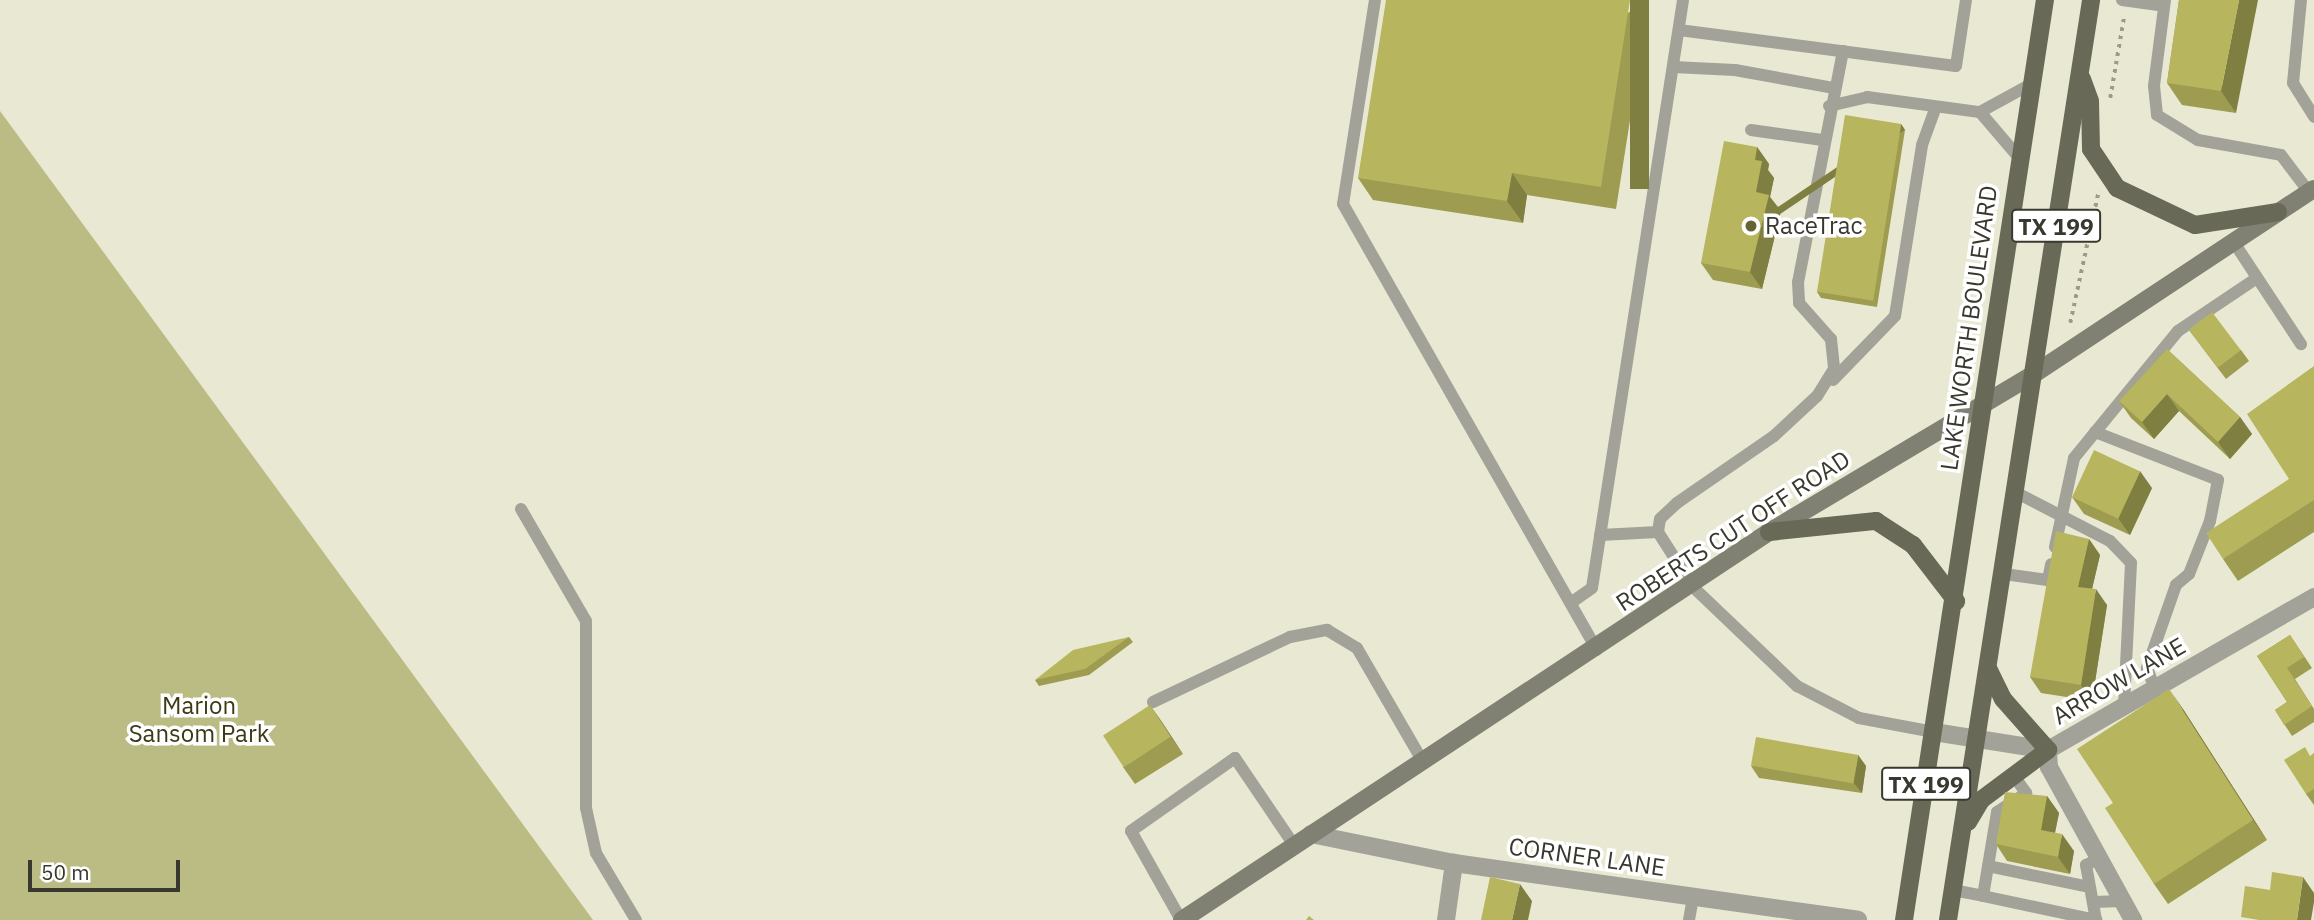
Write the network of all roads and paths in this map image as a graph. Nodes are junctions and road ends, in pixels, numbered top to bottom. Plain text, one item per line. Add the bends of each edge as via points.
1 (1375, 0) edge
2 (1683, 0) edge
3 (1963, 0) edge
4 (2045, 0) edge
5 (2091, 0) edge
6 (2124, 0) edge
7 (2301, 0) edge
8 (2164, 3) edge
9 (1679, 30) junction
10 (1843, 51) junction
11 (1673, 67) junction
12 (2081, 77) junction
13 (2033, 83) junction
14 (1834, 88) junction
15 (1829, 106) junction
16 (1935, 109) junction
17 (2108, 110) dead end
18 (1980, 112) junction
19 (2314, 117) edge
20 (1751, 130) dead end
21 (1822, 140) junction
22 (2020, 159) junction
23 (2101, 188) dead end
24 (2311, 191) edge
25 (2278, 212) junction
26 (2235, 244) junction
27 (2257, 278) junction
28 (2070, 323) dead end
29 (2301, 344) dead end
30 (2031, 376) junction
31 (1817, 396) junction
32 (1981, 402) junction
33 (2095, 432) junction
34 (2015, 492) junction
35 (521, 509) dead end
36 (2062, 514) junction
37 (1658, 532) junction
38 (1769, 532) junction
39 (1600, 535) junction
40 (2004, 574) junction
41 (1693, 587) junction
42 (2314, 597) edge
43 (1956, 601) junction
44 (1572, 602) junction
45 (1597, 650) junction
46 (1989, 670) junction
47 (2155, 689) junction
48 (1153, 702) dead end
49 (2124, 707) junction
50 (1934, 732) junction
51 (1977, 740) junction
52 (2048, 750) junction
53 (1423, 762) junction
54 (2014, 776) junction
55 (1962, 831) junction
56 (1311, 834) junction
57 (1294, 845) junction
58 (2100, 858) junction
59 (1454, 863) junction
60 (1988, 866) junction
61 (2090, 887) junction
62 (1953, 890) junction
63 (1983, 896) junction
64 (1693, 897) junction
65 (2123, 901) junction
66 (2093, 902) junction
67 (1828, 918) edge
68 (636, 920) edge
69 (1181, 920) edge
70 (1446, 920) edge
71 (1689, 920) edge
72 (1858, 920) edge
73 (1904, 920) edge
74 (1948, 920) edge
75 (2133, 920) edge

1 - 44 lane via 1343,204
2 - 9 lane
3 - 10 lane via 1956,66
4 - 13 main road, LAKE WORTH BOULEVARD / TX 199
5 - 12 main road, TX 199
6 - 8 lane
6 - 17 path
7 - 19 lane via 2293,83
8 - 24 lane via 2154,86 2157,116 2198,141 2281,155
9 - 10 lane
9 - 11 lane
10 - 14 lane
11 - 14 lane via 1735,70
11 - 39 lane
12 - 25 main road via 2090,101 2091,149 2117,188 2195,225
12 - 30 main road, TX 199
13 - 18 lane
13 - 22 main road, LAKE WORTH BOULEVARD / TX 199
14 - 15 lane
15 - 16 lane via 1850,97
15 - 21 lane
16 - 18 lane
16 - 31 lane via 1922,145 1895,316
18 - 22 lane
20 - 21 lane
21 - 31 lane via 1798,282 1799,303 1830,339 1834,369
22 - 32 main road, LAKE WORTH BOULEVARD / TX 199
23 - 28 path via 2091,205
24 - 25 street, ROBERTS CUT OFF ROAD
25 - 26 street, ROBERTS CUT OFF ROAD
26 - 27 lane
26 - 30 street, ROBERTS CUT OFF ROAD
27 - 29 lane
27 - 33 lane via 2178,331
30 - 32 street, ROBERTS CUT OFF ROAD
30 - 34 main road, TX 199
31 - 37 lane via 1774,436 1677,503 1660,519
32 - 38 street, ROBERTS CUT OFF ROAD
32 - 43 main road, LAKE WORTH BOULEVARD / TX 199
33 - 36 lane via 2074,458
33 - 47 lane via 2218,480 2210,520 2189,574 2176,585 2147,668
34 - 36 lane
34 - 40 main road, TX 199
35 - 68 lane via 586,621 586,808 596,853
36 - 40 lane via 2048,580
36 - 49 lane via 2110,541 2131,563
37 - 39 lane
37 - 41 lane
38 - 41 street, ROBERTS CUT OFF ROAD
38 - 43 main road via 1875,522 1913,545
39 - 44 lane via 1592,588
40 - 46 main road, TX 199
41 - 45 street, ROBERTS CUT OFF ROAD
41 - 50 lane via 1797,686 1858,718
42 - 47 street, ARROW LANE
43 - 50 main road, LAKE WORTH BOULEVARD / TX 199
44 - 45 lane
45 - 53 street, ROBERTS CUT OFF ROAD
46 - 51 main road, TX 199
46 - 52 main road via 2003,699
47 - 49 street, ARROW LANE
48 - 53 lane via 1290,637 1327,630 1357,648
49 - 52 street, ARROW LANE
50 - 51 street, ARROW LANE
50 - 73 main road, TX 199
51 - 52 street, ARROW LANE
51 - 55 main road, TX 199
52 - 54 main road
52 - 58 street via 2049,767
53 - 56 street, ROBERTS CUT OFF ROAD
54 - 55 main road via 1981,800
54 - 60 lane via 2026,793 1997,813
55 - 62 main road, TX 199
56 - 57 street, ROBERTS CUT OFF ROAD
56 - 59 street, CORNER LANE
57 - 69 street, ROBERTS CUT OFF ROAD
57 - 69 lane via 1235,758 1131,831
58 - 61 lane via 2085,865
58 - 65 street
59 - 64 street, CORNER LANE
59 - 70 street
60 - 61 lane
60 - 63 lane
61 - 66 lane
62 - 63 lane
62 - 74 main road, TX 199
63 - 66 lane via 2095,920
64 - 67 street, CORNER LANE
64 - 71 lane
65 - 66 lane
65 - 75 street
67 - 72 street, CORNER LANE

